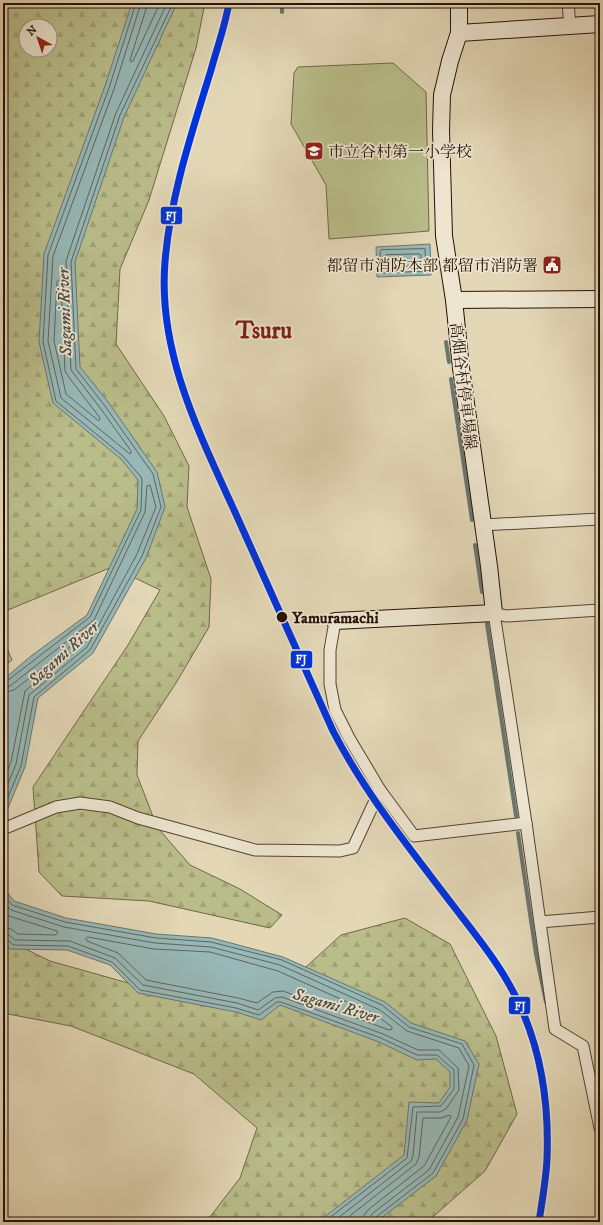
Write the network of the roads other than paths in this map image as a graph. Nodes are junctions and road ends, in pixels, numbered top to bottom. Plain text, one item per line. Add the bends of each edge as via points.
1 (460, 3) edge
2 (568, 3) edge
3 (600, 24) edge
4 (570, 26) junction
5 (459, 33) junction
6 (600, 299) edge
7 (454, 300) junction
8 (600, 519) edge
9 (482, 525) junction
10 (600, 610) edge
11 (494, 613) junction
12 (335, 621) joint
13 (380, 790) junction
14 (526, 823) junction
15 (4, 828) edge
16 (600, 917) edge
17 (540, 922) junction
18 (600, 1128) edge

1 - 5 main road, 高畑谷村停車場線
2 - 4 street
3 - 4 main road
4 - 5 main road
5 - 7 main road, 高畑谷村停車場線 via 442,95 441,130 444,236
6 - 7 main road
7 - 9 main road, 高畑谷村停車場線
8 - 9 street
9 - 11 main road, 高畑谷村停車場線
10 - 11 street via 506,616
11 - 12 main road
11 - 14 street
12 - 13 street via 330,650 330,684 335,710
13 - 14 street via 414,836
13 - 15 street via 352,848 340,851 255,850 138,818 110,807 80,803 56,807
14 - 17 street
16 - 17 street
17 - 18 street via 555,1028 584,1046

